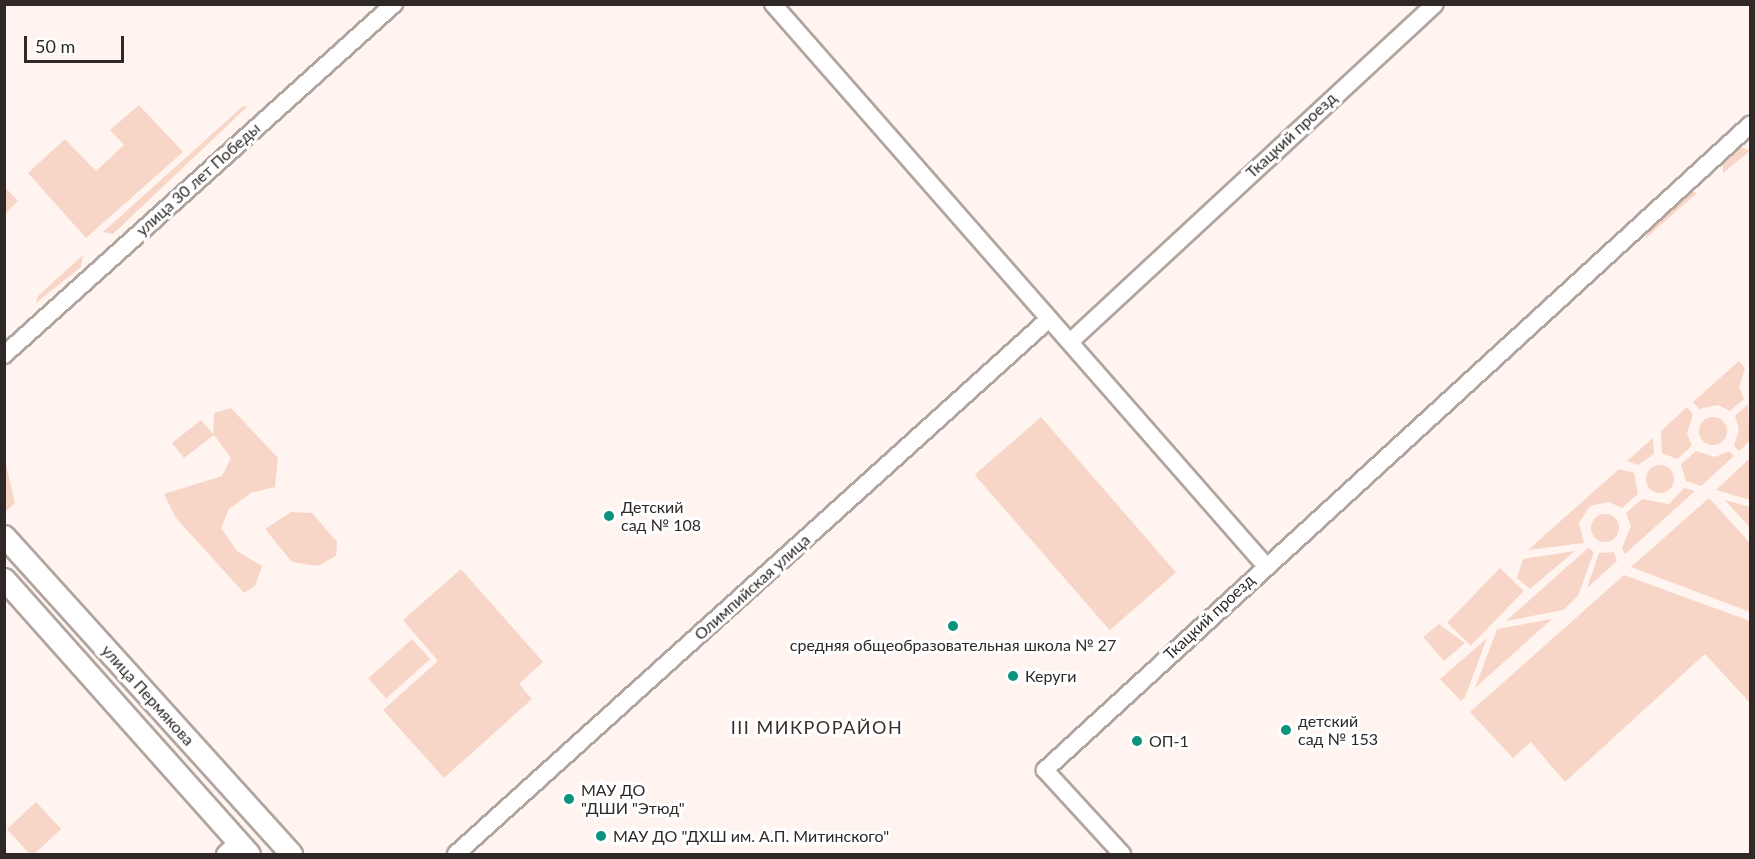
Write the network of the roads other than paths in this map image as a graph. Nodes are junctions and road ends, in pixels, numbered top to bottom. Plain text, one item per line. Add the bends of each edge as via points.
1 (394, 4) edge
2 (773, 4) edge
3 (1435, 4) edge
4 (1750, 124) edge
5 (1049, 319) junction
6 (1070, 342) junction
7 (4, 355) edge
8 (4, 536) edge
9 (1265, 565) junction
10 (4, 579) edge
11 (237, 850) edge
12 (291, 855) edge
13 (456, 855) edge
14 (1122, 855) edge

1 - 7 street, улица 30 лет Победы
2 - 5 street, Ткацкий проезд
3 - 6 street, Ткацкий проезд
4 - 9 street
5 - 6 street, Ткацкий проезд
5 - 13 street, Олимпийская улица
6 - 9 street, Ткацкий проезд
8 - 12 main road, улица Пермякова
9 - 14 street, Ткацкий проезд via 1045,770
10 - 11 main road, улица Пермякова

